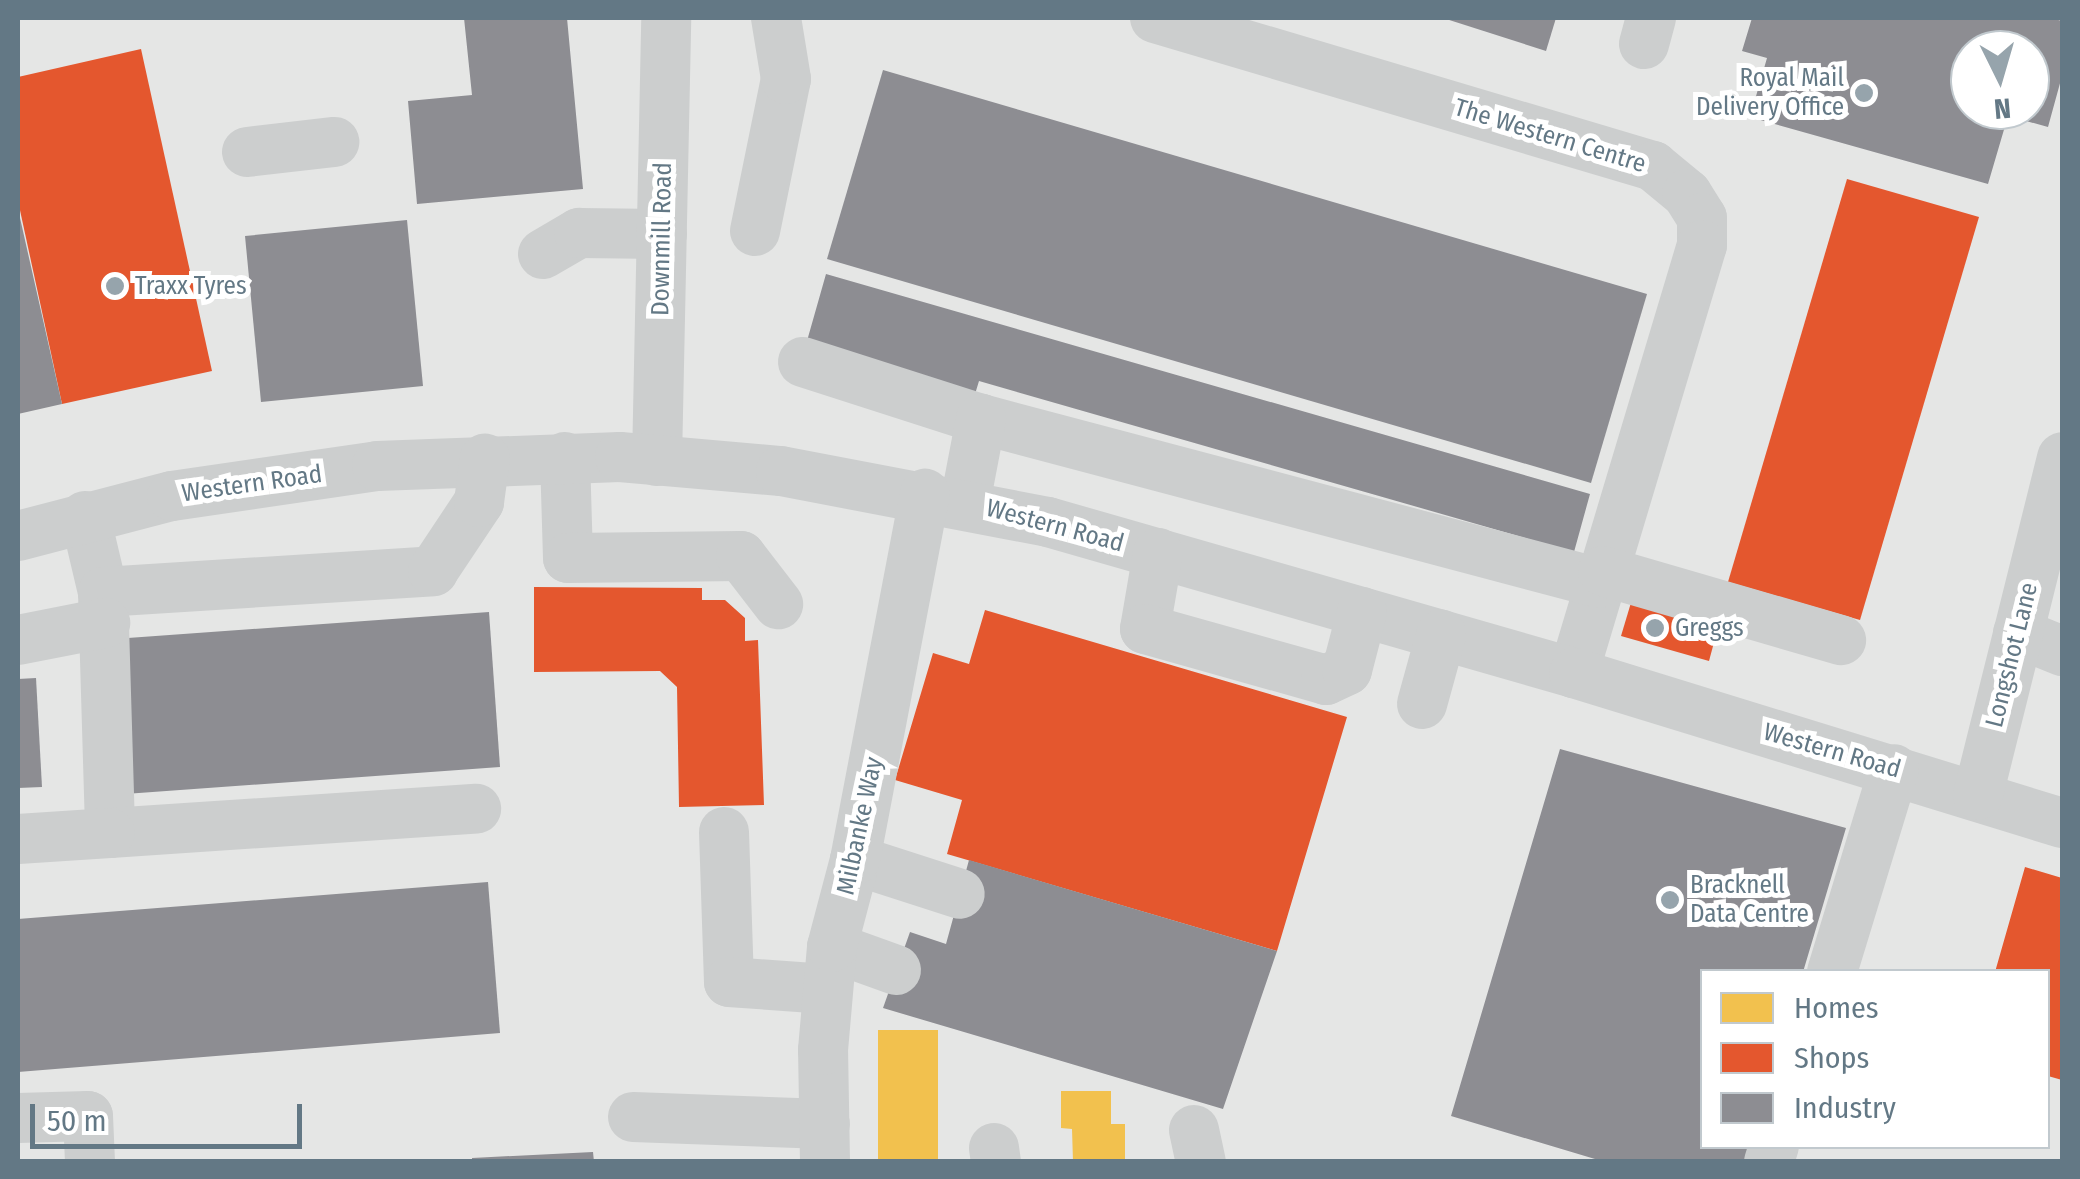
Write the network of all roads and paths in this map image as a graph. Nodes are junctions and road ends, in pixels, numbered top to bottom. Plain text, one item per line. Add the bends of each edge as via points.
1 (666, 18) edge
2 (776, 18) edge
3 (1155, 18) edge
4 (333, 132) dead end
5 (256, 141) dead end
6 (755, 231) dead end
7 (662, 234) junction
8 (543, 254) dead end
9 (803, 362) dead end
10 (981, 419) junction
11 (565, 457) junction
12 (2062, 457) edge
13 (485, 458) junction
14 (657, 461) junction
15 (945, 498) junction
16 (85, 516) junction
17 (18, 536) edge
18 (1158, 553) junction
19 (1601, 577) junction
20 (778, 604) dead end
21 (104, 608) junction
22 (1362, 612) junction
23 (1440, 634) junction
24 (18, 640) edge
25 (1841, 640) dead end
26 (2040, 642) edge
27 (1574, 672) junction
28 (1422, 704) dead end
29 (1894, 769) junction
30 (1978, 796) junction
31 (476, 809) dead end
32 (2062, 822) edge
33 (724, 832) dead end
34 (110, 833) junction
35 (18, 840) edge
36 (855, 860) junction
37 (960, 894) dead end
38 (829, 968) junction
39 (1833, 969) edge
40 (896, 970) dead end
41 (632, 1117) dead end
42 (18, 1118) edge
43 (825, 1143) edge
44 (90, 1162) edge

1 - 7 street, Downmill Road
2 - 6 street via 786,78
3 - 19 street, The Western Centre via 1653,166 1687,194 1702,218 1702,245
4 - 5 street
7 - 8 street via 579,233
7 - 14 street, Downmill Road
9 - 10 street
10 - 15 street, Milbanke Way
10 - 19 street
11 - 13 street, Western Road
11 - 14 street, Western Road
11 - 20 street via 568,558 741,556
12 - 26 street, Longshot Lane
13 - 16 street, Western Road via 232,464
13 - 21 street via 479,502 433,571
14 - 15 street, Western Road
15 - 18 street, Western Road
15 - 36 street, Milbanke Way
16 - 17 street, Western Road
16 - 21 street
18 - 22 street, Western Road
18 - 22 street via 1144,629 1326,680 1347,670
19 - 25 street
19 - 27 street, The Western Centre
21 - 24 street
21 - 34 street
22 - 23 street, Western Road
23 - 27 street, Western Road
23 - 28 street
26 - 30 street, Longshot Lane
27 - 29 street, Western Road
29 - 30 street, Western Road
29 - 39 street
30 - 32 street, Western Road
31 - 34 street
33 - 38 street via 729,982
34 - 35 street
36 - 37 street
36 - 38 street, Milbanke Way
38 - 40 street
38 - 43 street, Milbanke Way
41 - 43 street
42 - 44 street via 88,1116

